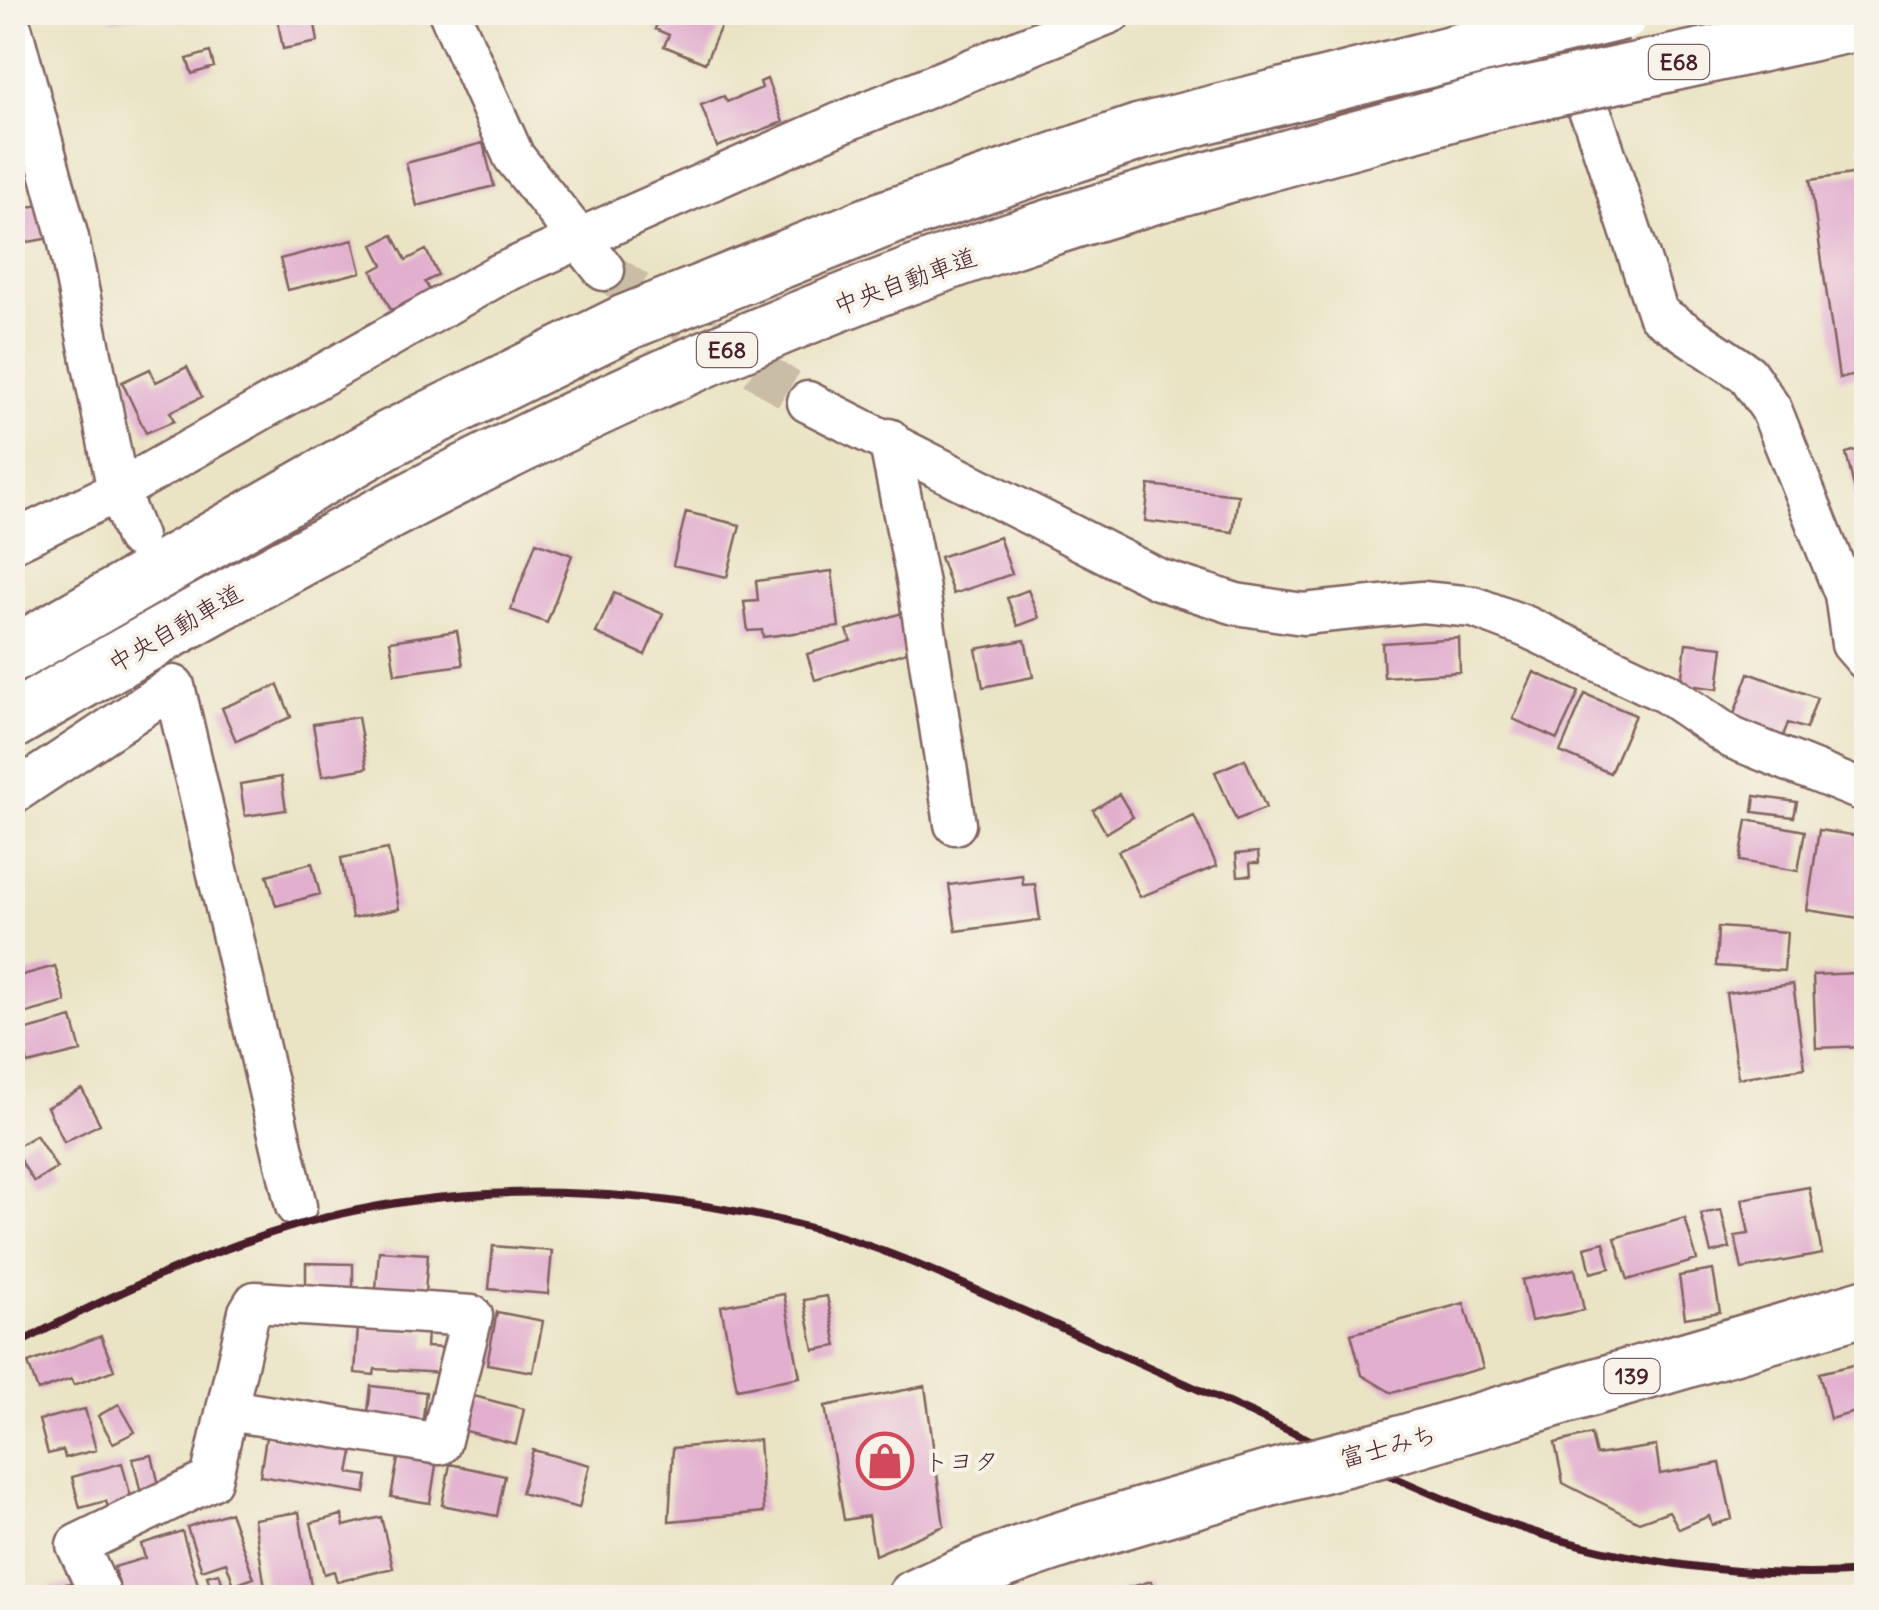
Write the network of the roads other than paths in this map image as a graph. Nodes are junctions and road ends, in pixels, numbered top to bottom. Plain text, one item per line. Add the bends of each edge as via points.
1 (449, 12) edge
2 (1112, 12) edge
3 (1544, 12) edge
4 (1622, 12) edge
5 (1866, 22) edge
6 (12, 31) edge
7 (591, 255) junction
8 (808, 402) tunnel mouth
9 (889, 439) junction
10 (118, 492) junction
11 (136, 537) dead end
12 (12, 542) edge
13 (12, 655) edge
14 (1866, 660) edge
15 (12, 721) edge
16 (1866, 792) edge
17 (12, 794) edge
18 (955, 824) dead end
19 (296, 1206) dead end
20 (1866, 1307) edge
21 (228, 1410) junction
22 (948, 1590) edge
23 (102, 1598) edge

1 - 7 street via 514,157
2 - 7 street via 838,124
3 - 14 street via 1594,122 1658,314 1747,374 1771,409 1845,594 1852,644
4 - 13 highway, E68, bridge via 1140,132 887,218 628,322 388,439
5 - 15 highway, 中央自動車道 / E68, bridge via 1492,102 1152,196 911,275 656,379 420,492
6 - 10 street via 68,238
7 - 10 street via 498,275
8 - 9 street
9 - 16 street via 1158,579 1236,604 1303,614 1422,602 1474,606 1666,693 1732,738
9 - 18 street
10 - 11 street
10 - 12 street
17 - 19 street via 174,686
20 - 22 highway, 富士みち / 139, bridge via 1267,1479
21 - 21 street via 255,1302 472,1316 440,1444
21 - 23 street via 211,1480 77,1545

